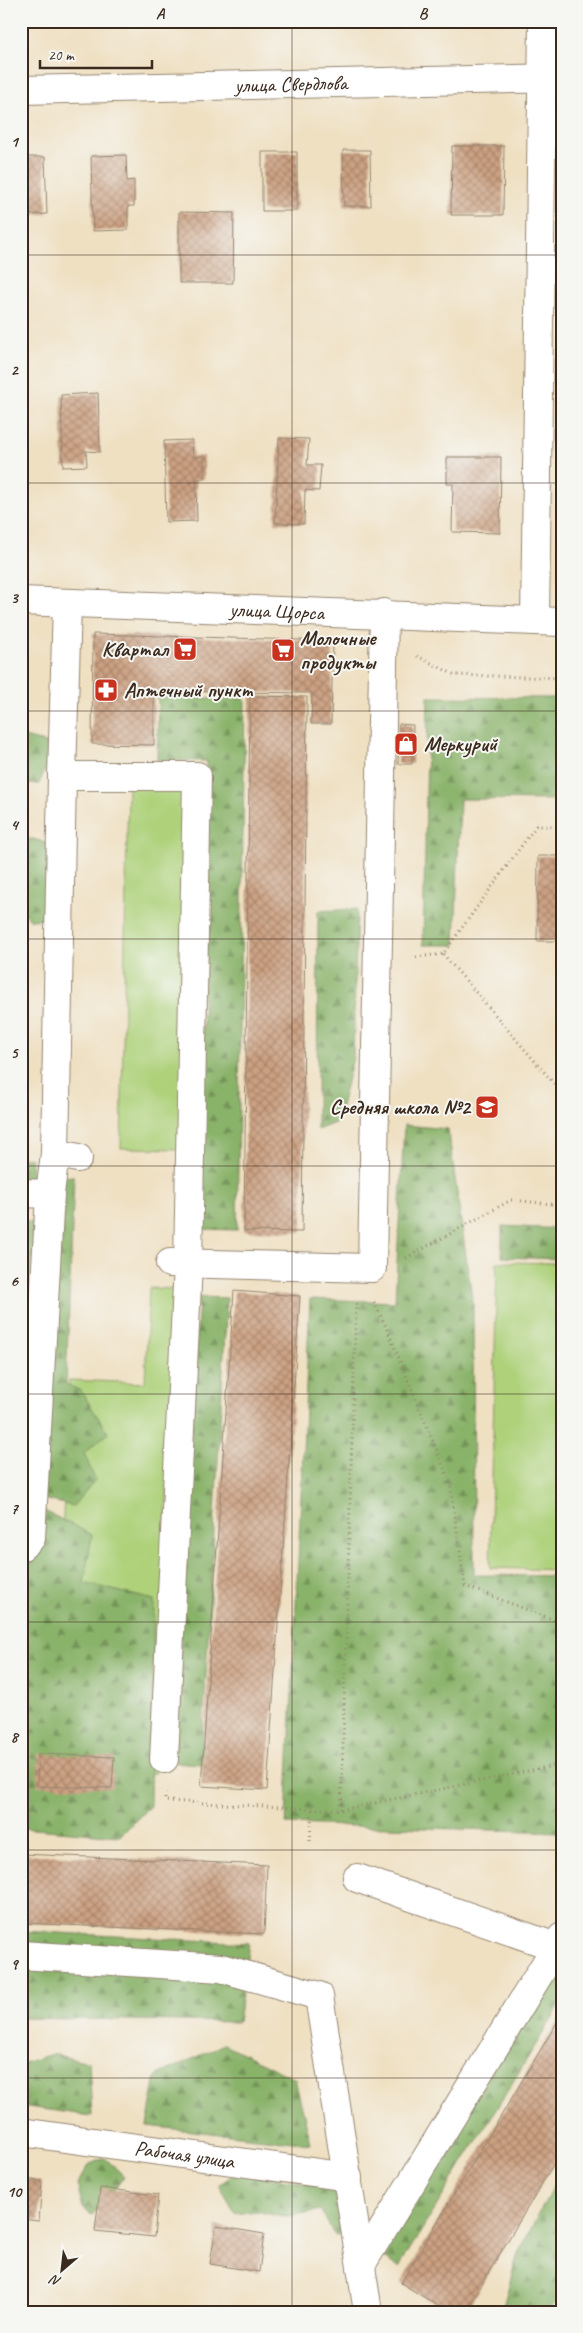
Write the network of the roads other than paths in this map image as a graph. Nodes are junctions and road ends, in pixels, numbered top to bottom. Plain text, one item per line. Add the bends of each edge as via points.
1 (542, 21) edge
2 (552, 78) edge
3 (21, 90) edge
4 (21, 601) edge
5 (67, 603) junction
6 (384, 613) junction
7 (549, 621) edge
8 (62, 776) junction
9 (21, 1193) edge
10 (50, 1194) junction
11 (179, 1264) junction
12 (21, 1547) edge
13 (164, 1759) road end
14 (357, 1878) dead end
15 (559, 1942) edge
16 (21, 1955) edge
17 (21, 2132) edge
18 (348, 2177) junction
19 (361, 2266) junction
20 (368, 2312) edge

1 - 2 street
2 - 3 street, улица Свердлова
2 - 7 street
4 - 5 street, улица Щорса
5 - 6 street, улица Щорса
5 - 8 street
6 - 7 street, улица Щорса
6 - 11 street via 372,1268
8 - 10 street via 67,1155
8 - 11 street via 197,776
9 - 10 street
10 - 12 street via 31,1538
11 - 13 street
14 - 15 street
15 - 19 street
16 - 18 street via 221,1968 319,1996
17 - 18 street, Рабочая улица
18 - 19 street
19 - 20 street

